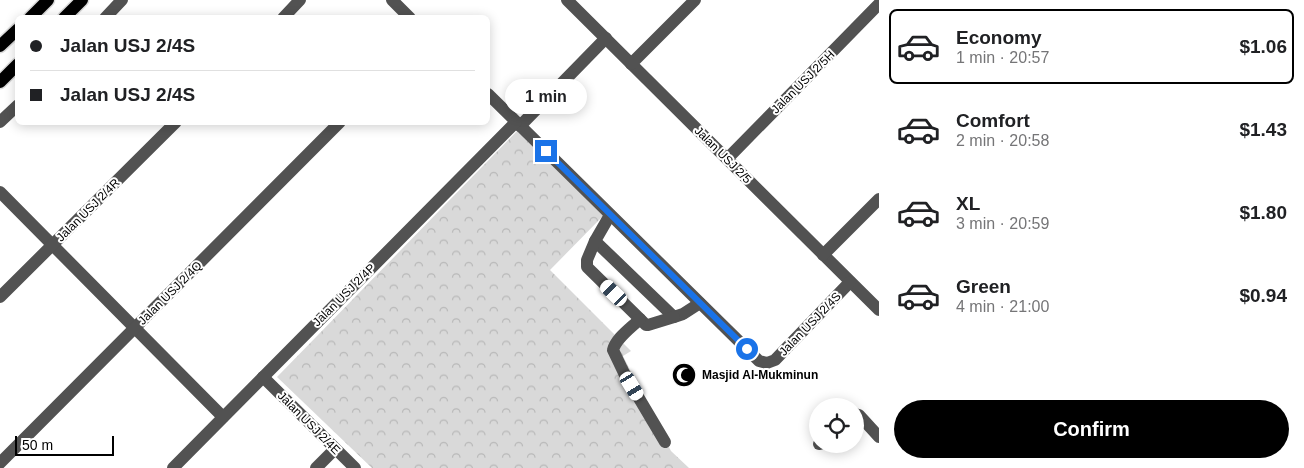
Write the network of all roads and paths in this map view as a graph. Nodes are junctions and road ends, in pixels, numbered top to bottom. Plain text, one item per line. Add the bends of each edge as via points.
1 (48, 0) edge
2 (82, 0) edge
3 (122, 0) edge
4 (300, 0) edge
5 (392, 0) edge
6 (567, 0) edge
7 (695, 0) edge
8 (879, 4) edge
9 (33, 15) edge
10 (67, 15) edge
11 (108, 15) edge
12 (286, 15) edge
13 (407, 15) edge
14 (15, 32) edge
15 (606, 38) junction
16 (0, 46) edge
17 (631, 64) junction
18 (15, 67) edge
19 (0, 82) edge
20 (490, 96) edge
21 (15, 107) edge
22 (0, 122) edge
23 (518, 124) junction
24 (173, 125) edge
25 (337, 125) edge
26 (727, 159) junction
27 (0, 192) edge
28 (879, 199) edge
29 (610, 215) junction
30 (595, 241) junction
31 (52, 245) junction
32 (823, 255) junction
33 (850, 282) junction
34 (0, 297) edge
35 (700, 303) junction
36 (879, 310) edge
37 (674, 317) junction
38 (640, 319) junction
39 (135, 328) junction
40 (263, 377) junction
41 (223, 417) junction
42 (864, 420) edge
43 (879, 437) edge
44 (665, 442) dead end
45 (335, 448) junction
46 (0, 462) edge
47 (173, 468) edge
48 (316, 468) edge
49 (355, 468) edge

1 - 9 main road
2 - 10 main road
3 - 11 street
4 - 12 street
5 - 13 street
6 - 15 street, Jalan USJ 2/5
7 - 17 street
8 - 26 street, Jalan USJ 2/5H
14 - 16 main road
15 - 17 street, Jalan USJ 2/5
15 - 23 street, Jalan USJ 2/4P
17 - 26 street, Jalan USJ 2/5
18 - 19 main road
20 - 23 street, Jalan USJ 2/4S
21 - 22 street
23 - 29 street, Jalan USJ 2/4S
23 - 40 street, Jalan USJ 2/4P
24 - 31 street, Jalan USJ 2/4R
25 - 39 street, Jalan USJ 2/4Q
26 - 32 street, Jalan USJ 2/5
27 - 31 street
28 - 32 street
29 - 30 street
29 - 35 street, Jalan USJ 2/4S
30 - 37 street
30 - 38 street via 587,267
31 - 34 street, Jalan USJ 2/4R
31 - 39 street
32 - 33 street, Jalan USJ 2/5
33 - 35 street, Jalan USJ 2/4S via 775,360 768,363 759,361
33 - 36 street, Jalan USJ 2/5
35 - 37 street
37 - 38 street via 648,326
38 - 44 street via 618,340 613,350
39 - 41 street
39 - 46 street, Jalan USJ 2/4Q
40 - 41 street, Jalan USJ 2/4P
40 - 45 street, Jalan USJ 2/4E
41 - 47 street, Jalan USJ 2/4P
42 - 43 street
45 - 48 street
45 - 49 street, Jalan USJ 2/4E

